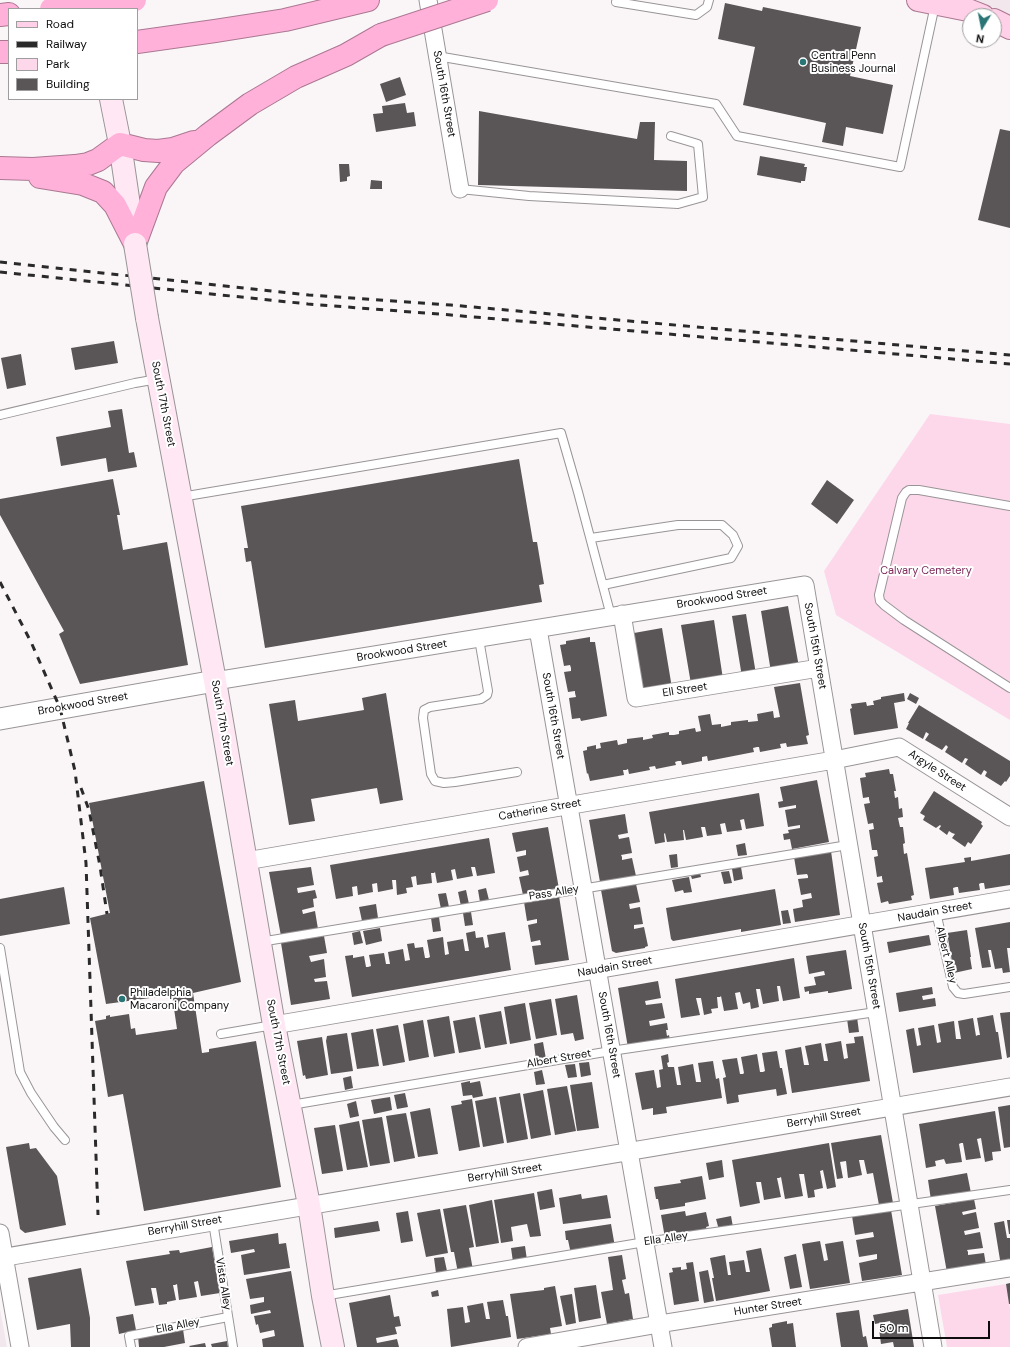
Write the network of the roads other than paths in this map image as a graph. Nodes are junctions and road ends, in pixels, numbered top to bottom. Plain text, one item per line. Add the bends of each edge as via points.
1 (136, 0) edge
2 (368, 0) edge
3 (428, 0) edge
4 (487, 0) edge
5 (709, 0) edge
6 (930, 1) edge
7 (616, 2) dead end
8 (60, 8) edge
9 (962, 8) edge
10 (139, 42) edge
11 (437, 56) junction
12 (111, 100) edge
13 (208, 135) junction
14 (670, 136) dead end
15 (120, 144) junction
16 (0, 169) edge
17 (460, 189) joint
18 (135, 244) junction
19 (158, 379) junction
20 (0, 415) edge
21 (181, 497) junction
22 (1010, 506) edge
23 (591, 538) junction
24 (603, 585) junction
25 (805, 585) joint
26 (617, 615) junction
27 (538, 629) junction
28 (479, 639) junction
29 (819, 668) junction
30 (215, 681) junction
31 (1010, 688) edge
32 (0, 719) edge
33 (834, 760) junction
34 (517, 772) dead end
35 (568, 806) junction
36 (1010, 817) edge
37 (848, 845) junction
38 (246, 861) junction
39 (584, 888) junction
40 (1010, 900) edge
41 (936, 912) junction
42 (862, 925) junction
43 (260, 942) junction
44 (0, 948) edge
45 (597, 970) junction
46 (1010, 987) edge
47 (876, 1012) junction
48 (274, 1025) junction
49 (221, 1034) dead end
50 (611, 1050) junction
51 (1010, 1087) edge
52 (290, 1105) junction
53 (892, 1106) junction
54 (65, 1140) dead end
55 (629, 1152) junction
56 (1010, 1190) edge
57 (909, 1204) junction
58 (309, 1205) junction
59 (213, 1222) junction
60 (0, 1233) edge
61 (645, 1242) junction
62 (2, 1257) edge
63 (1010, 1268) edge
64 (922, 1283) junction
65 (323, 1296) junction
66 (228, 1317) junction
67 (659, 1324) junction
68 (20, 1347) edge
69 (131, 1347) edge
70 (233, 1347) edge
71 (333, 1347) edge
72 (527, 1347) edge
73 (663, 1347) edge
74 (933, 1347) edge

1 - 8 highway, bridge
2 - 10 highway via 285,20
3 - 11 street, South 16th Street
4 - 13 highway, bridge via 381,35 346,55 296,77 250,104
5 - 7 lane via 707,7 696,15
6 - 9 main road
6 - 11 lane via 900,167 737,136 716,104
11 - 17 street, South 16th Street
12 - 15 main road, South 17th Street
13 - 15 highway via 184,146 158,151
13 - 18 highway via 174,163 156,187
14 - 17 lane via 698,144 703,196 678,204 529,196
15 - 16 highway via 88,164 54,168
15 - 18 main road, South 17th Street
16 - 18 highway via 83,184 103,192 115,205
18 - 19 main road, South 17th Street, bridge
19 - 20 lane
19 - 21 main road, South 17th Street
21 - 23 lane via 561,433
21 - 30 main road, South 17th Street
22 - 31 lane via 919,490 906,492 902,498 878,595 884,605 904,620
23 - 24 lane
23 - 24 lane via 678,525 722,525 733,535 738,546 731,558
24 - 26 lane
25 - 26 street, Brookwood Street
25 - 29 street, South 15th Street
26 - 27 street, Brookwood Street
26 - 29 street, Ell Street via 636,698
27 - 28 street, Brookwood Street
27 - 35 street, South 16th Street
28 - 30 street, Brookwood Street
28 - 34 lane via 487,695 481,699 424,710 431,774 435,781 444,783
29 - 33 street, South 15th Street
30 - 32 street, Brookwood Street
30 - 38 main road, South 17th Street
33 - 35 street, Catherine Street
33 - 36 street, Argyle Street via 899,747
33 - 37 street, South 15th Street
35 - 38 street, Catherine Street
35 - 39 street, South 16th Street
37 - 39 lane, Pass Alley
37 - 42 street, South 15th Street
38 - 43 main road, South 17th Street
39 - 43 lane, Pass Alley
39 - 45 street, South 16th Street
40 - 41 street, Naudain Street
41 - 42 street, Naudain Street
41 - 46 lane, Albert Alley via 953,987 958,993
42 - 45 street, Naudain Street
42 - 47 street, South 15th Street
43 - 48 main road, South 17th Street
44 - 54 lane via 20,1072 31,1093
45 - 48 street, Naudain Street
45 - 50 street, South 16th Street
47 - 50 lane, Albert Street
47 - 53 street, South 15th Street
48 - 49 lane, Naudain Street
48 - 52 main road, South 17th Street
50 - 52 lane, Albert Street
50 - 55 street, South 16th Street
51 - 53 street, Berryhill Street
52 - 58 main road, South 17th Street
53 - 55 street, Berryhill Street
53 - 57 street, South 15th Street
55 - 58 street, Berryhill Street
55 - 61 street, South 16th Street
56 - 57 lane, Ella Alley
57 - 61 lane, Ella Alley
57 - 64 street, South 15th Street
58 - 59 street, Berryhill Street
58 - 65 main road, South 17th Street
59 - 62 street, Berryhill Street
59 - 66 lane, Vista Alley
60 - 62 street
61 - 65 lane, Ella Alley
61 - 67 street, South 16th Street
62 - 68 street
63 - 64 street, Hunter Street
64 - 67 street, Hunter Street
64 - 74 street, South 15th Street
65 - 71 main road, South 17th Street
66 - 69 lane, Ella Alley via 129,1336
66 - 70 lane, Vista Alley
67 - 72 street, Hunter Street
67 - 73 street, South 16th Street

